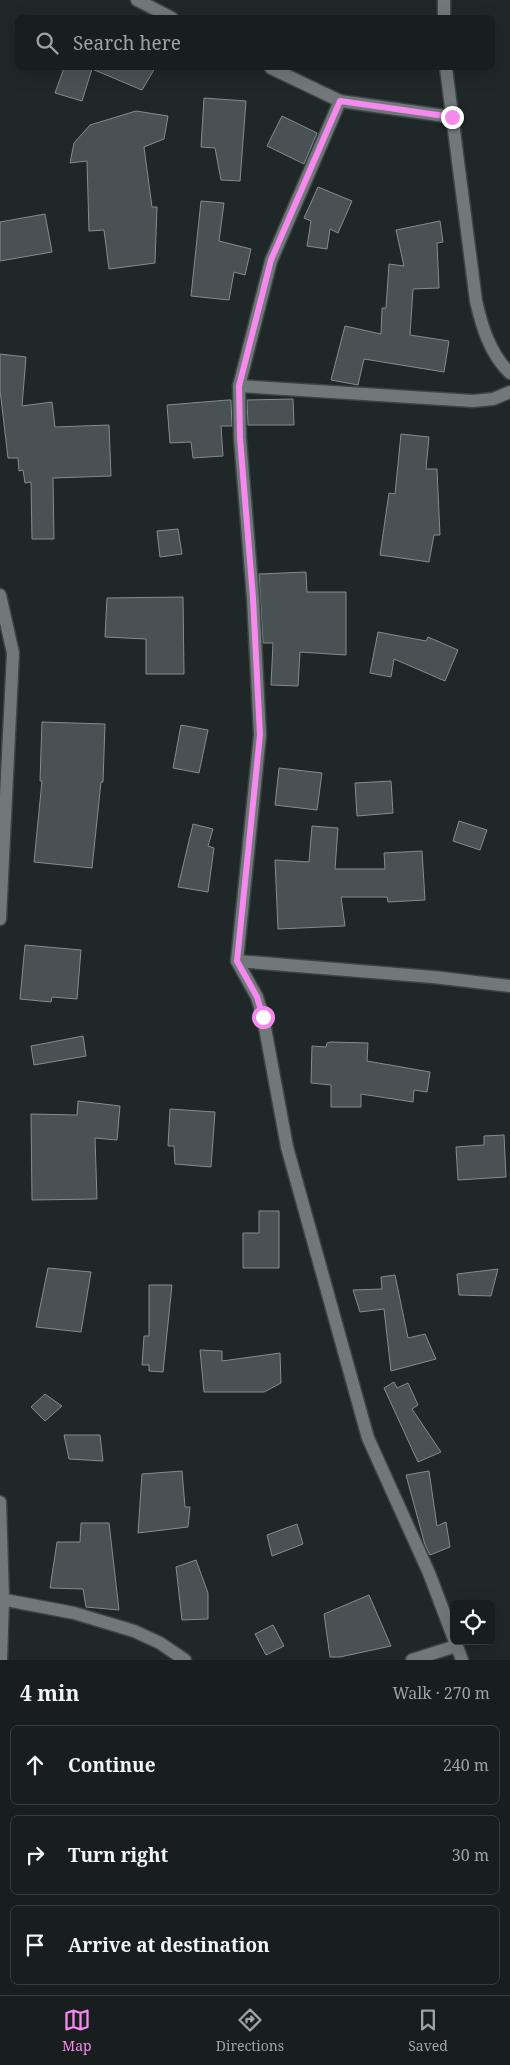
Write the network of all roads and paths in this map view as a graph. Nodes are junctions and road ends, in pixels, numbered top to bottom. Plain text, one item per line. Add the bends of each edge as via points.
1 (137, 0) edge
2 (444, 0) edge
3 (166, 15) edge
4 (444, 15) edge
5 (275, 70) edge
6 (446, 70) edge
7 (340, 101) junction
8 (452, 117) junction
9 (510, 374) edge
10 (239, 386) junction
11 (510, 392) edge
12 (0, 595) edge
13 (1, 861) edge
14 (0, 919) edge
15 (237, 961) junction
16 (510, 986) edge
17 (0, 1502) edge
18 (1, 1599) edge
19 (450, 1629) edge
20 (450, 1644) edge
21 (456, 1645) edge
22 (1, 1660) edge
23 (185, 1660) edge
24 (412, 1660) edge
25 (462, 1660) edge

1 - 3 street
2 - 4 street
5 - 7 street
6 - 8 street
7 - 8 street
7 - 10 street via 271,260
8 - 9 street via 478,309 484,332
10 - 11 street via 474,401 493,399
10 - 15 street via 260,735
12 - 13 street via 13,653
13 - 14 street
15 - 16 street
15 - 19 street via 257,997 263,1017 287,1147 368,1438
17 - 18 street
18 - 22 street
18 - 23 street via 74,1613 134,1631
20 - 24 street
21 - 25 street

